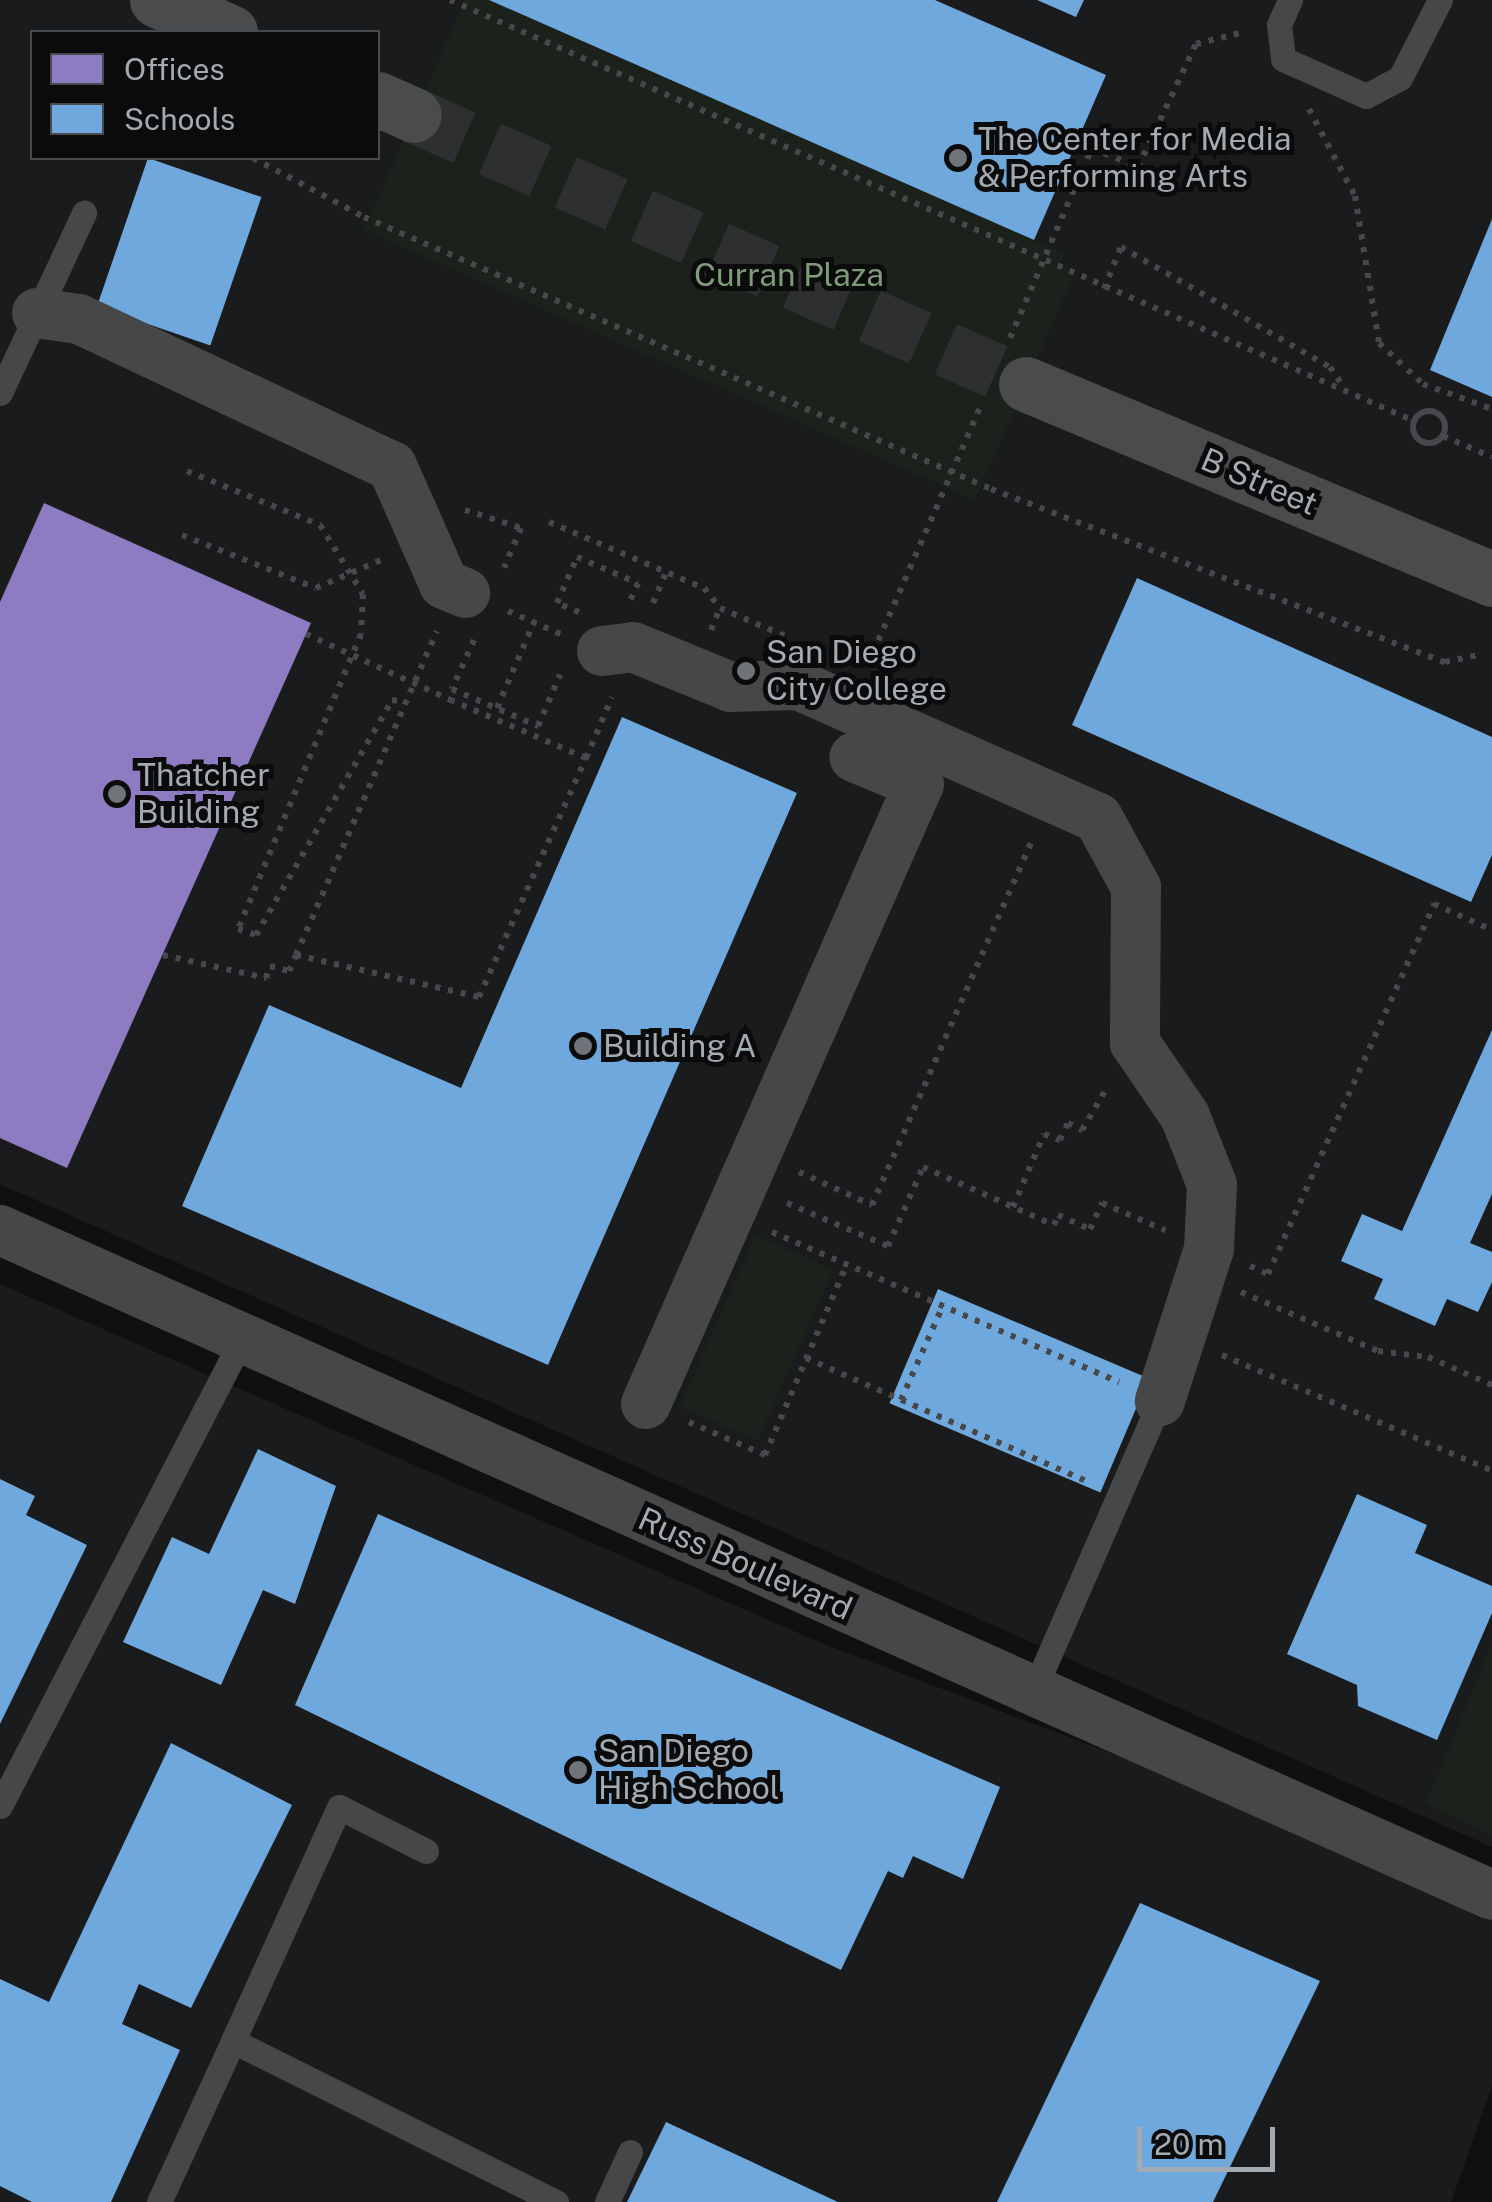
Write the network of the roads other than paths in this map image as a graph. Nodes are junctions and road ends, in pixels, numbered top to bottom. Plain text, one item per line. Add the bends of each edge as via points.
1 (157, 0) edge
2 (1290, 0) edge
3 (1440, 0) edge
4 (225, 30) edge
5 (84, 212) dead end
6 (37, 313) junction
7 (1006, 373) tunnel mouth
8 (0, 393) edge
9 (1492, 579) edge
10 (475, 597) road end
11 (590, 646) road end
12 (854, 757) dead end
13 (0, 1230) edge
14 (241, 1341) junction
15 (1146, 1395) joint
16 (646, 1404) road end
17 (1033, 1692) junction
18 (0, 1806) edge
19 (426, 1851) dead end
20 (1492, 1895) edge
21 (232, 2041) junction
22 (630, 2152) dead end
23 (159, 2202) edge
24 (556, 2202) edge
25 (607, 2202) edge

1 - 4 main road
2 - 3 lane via 1280,24 1283,59 1366,96 1400,78
5 - 6 lane
6 - 8 lane
6 - 10 street via 79,319 392,466 424,541
7 - 9 main road, B Street
11 - 15 street via 633,647 732,688 798,685 1098,818 1136,886 1134,1042 1203,1150 1209,1249
12 - 16 street via 919,784 754,1188
13 - 14 street, Russ Boulevard
14 - 17 street, Russ Boulevard
14 - 18 lane
15 - 17 lane
17 - 20 street, Russ Boulevard
19 - 21 lane via 339,1808
21 - 23 lane
21 - 24 lane
22 - 25 lane

